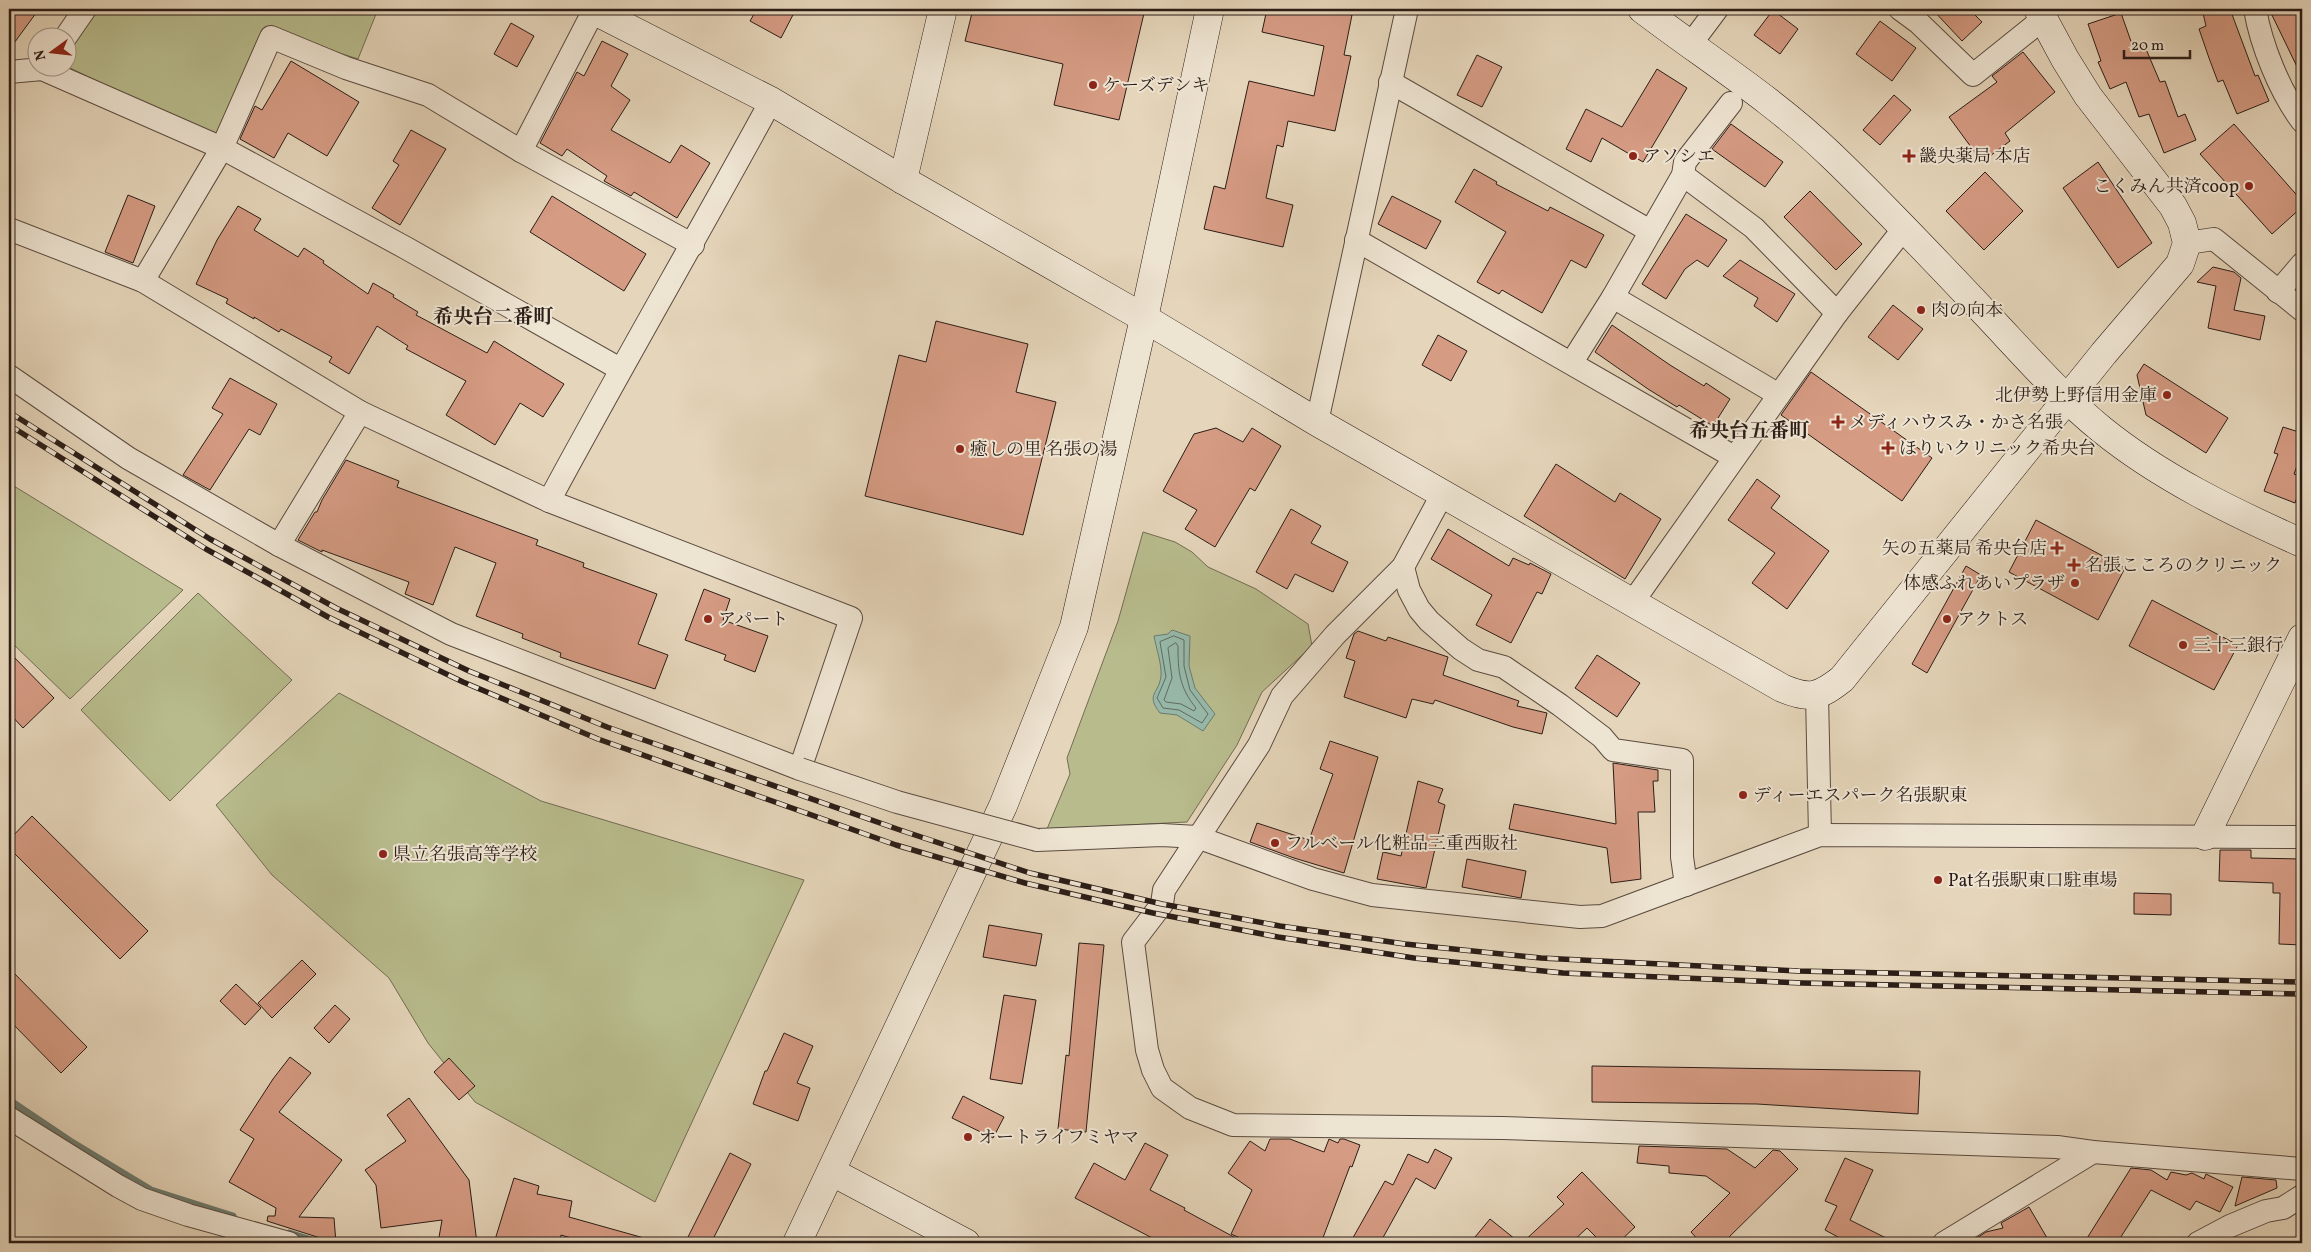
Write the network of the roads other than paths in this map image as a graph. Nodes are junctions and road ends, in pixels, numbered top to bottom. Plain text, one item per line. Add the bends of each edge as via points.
1 (85, 9) edge
2 (593, 9) edge
3 (943, 9) edge
4 (1210, 9) edge
5 (1407, 9) edge
6 (1642, 9) edge
7 (1717, 9) edge
8 (1900, 9) edge
9 (2255, 9) edge
10 (2041, 14) edge
11 (72, 28) edge
12 (1690, 45) junction
13 (28, 70) edge
14 (9, 72) edge
15 (65, 78) edge
16 (1390, 82) junction
17 (771, 100) junction
18 (1731, 103) dead end
19 (2302, 121) edge
20 (222, 148) junction
21 (521, 151) junction
22 (1683, 175) junction
23 (903, 180) junction
24 (1905, 227) junction
25 (9, 229) edge
26 (1650, 232) junction
27 (1356, 240) junction
28 (2187, 243) junction
29 (693, 245) junction
30 (2302, 264) edge
31 (143, 281) junction
32 (2278, 292) junction
33 (1613, 297) junction
34 (2302, 310) edge
35 (1837, 313) junction
36 (1144, 318) junction
37 (1572, 362) junction
38 (620, 369) junction
39 (9, 376) edge
40 (1779, 395) junction
41 (2068, 399) junction
42 (360, 412) junction
43 (1317, 422) junction
44 (1734, 457) junction
45 (1443, 494) junction
46 (549, 501) junction
47 (2302, 543) edge
48 (279, 545) junction
49 (1403, 567) junction
50 (1632, 603) junction
51 (2302, 638) edge
52 (1818, 695) junction
53 (800, 769) junction
54 (1820, 835) junction
55 (2205, 836) junction
56 (1198, 837) junction
57 (2302, 837) edge
58 (1686, 885) junction
59 (9, 1118) edge
60 (2093, 1152) junction
61 (2302, 1169) edge
62 (832, 1172) junction
63 (2302, 1196) edge
64 (289, 1243) edge
65 (797, 1243) edge
66 (966, 1243) edge
67 (1944, 1243) edge
68 (2198, 1243) edge

1 - 11 street
2 - 17 street
2 - 21 street
3 - 23 street
4 - 36 street
5 - 16 street
6 - 12 street
7 - 12 street
8 - 10 street via 1974,75
9 - 19 street via 2258,29 2290,104
10 - 28 street via 2088,96 2173,206
12 - 24 street via 1787,115
13 - 14 street
15 - 20 street
16 - 26 street
16 - 27 street
17 - 23 street
17 - 29 street
18 - 22 street via 1685,162
20 - 21 street via 271,37 346,68 428,95
20 - 31 street
20 - 38 street
21 - 29 street
22 - 26 street
22 - 35 street via 1754,228
23 - 36 street
24 - 35 street
24 - 41 street via 2030,364
25 - 31 street
26 - 33 street
27 - 37 street
27 - 43 street
28 - 32 street via 2214,239
28 - 41 street via 2180,264
29 - 38 street
30 - 32 street
31 - 42 street
32 - 34 street
33 - 37 street
33 - 40 street
35 - 40 street
36 - 43 street
36 - 62 street via 1074,627 1004,806
37 - 44 street
38 - 46 street
39 - 48 street via 128,458
40 - 44 street
41 - 47 street via 2142,459 2231,509
41 - 52 street via 1842,679
42 - 46 street
42 - 48 street
43 - 45 street
44 - 50 street
45 - 49 street
45 - 50 street
46 - 53 street via 851,618
48 - 53 street via 451,634
49 - 56 street via 1335,635 1282,696 1259,745
49 - 58 street via 1409,590 1419,609 1461,649 1478,660 1504,667 1560,705 1602,737 1613,750 1682,760 1682,857
50 - 52 street via 1782,688 1798,695
51 - 55 street
52 - 54 street
53 - 56 street, bridge via 897,802 1038,840 1162,835
54 - 55 street
54 - 58 street
55 - 57 street
56 - 58 street via 1313,879 1372,895 1580,917 1602,916
56 - 60 street via 1164,890 1162,904 1132,942 1147,1050 1153,1070 1162,1088 1204,1116 1233,1125 1503,1128 2057,1147
59 - 64 street via 142,1198
60 - 61 street
60 - 67 street
62 - 65 street
62 - 66 street
63 - 68 street via 2282,1208 2230,1226

